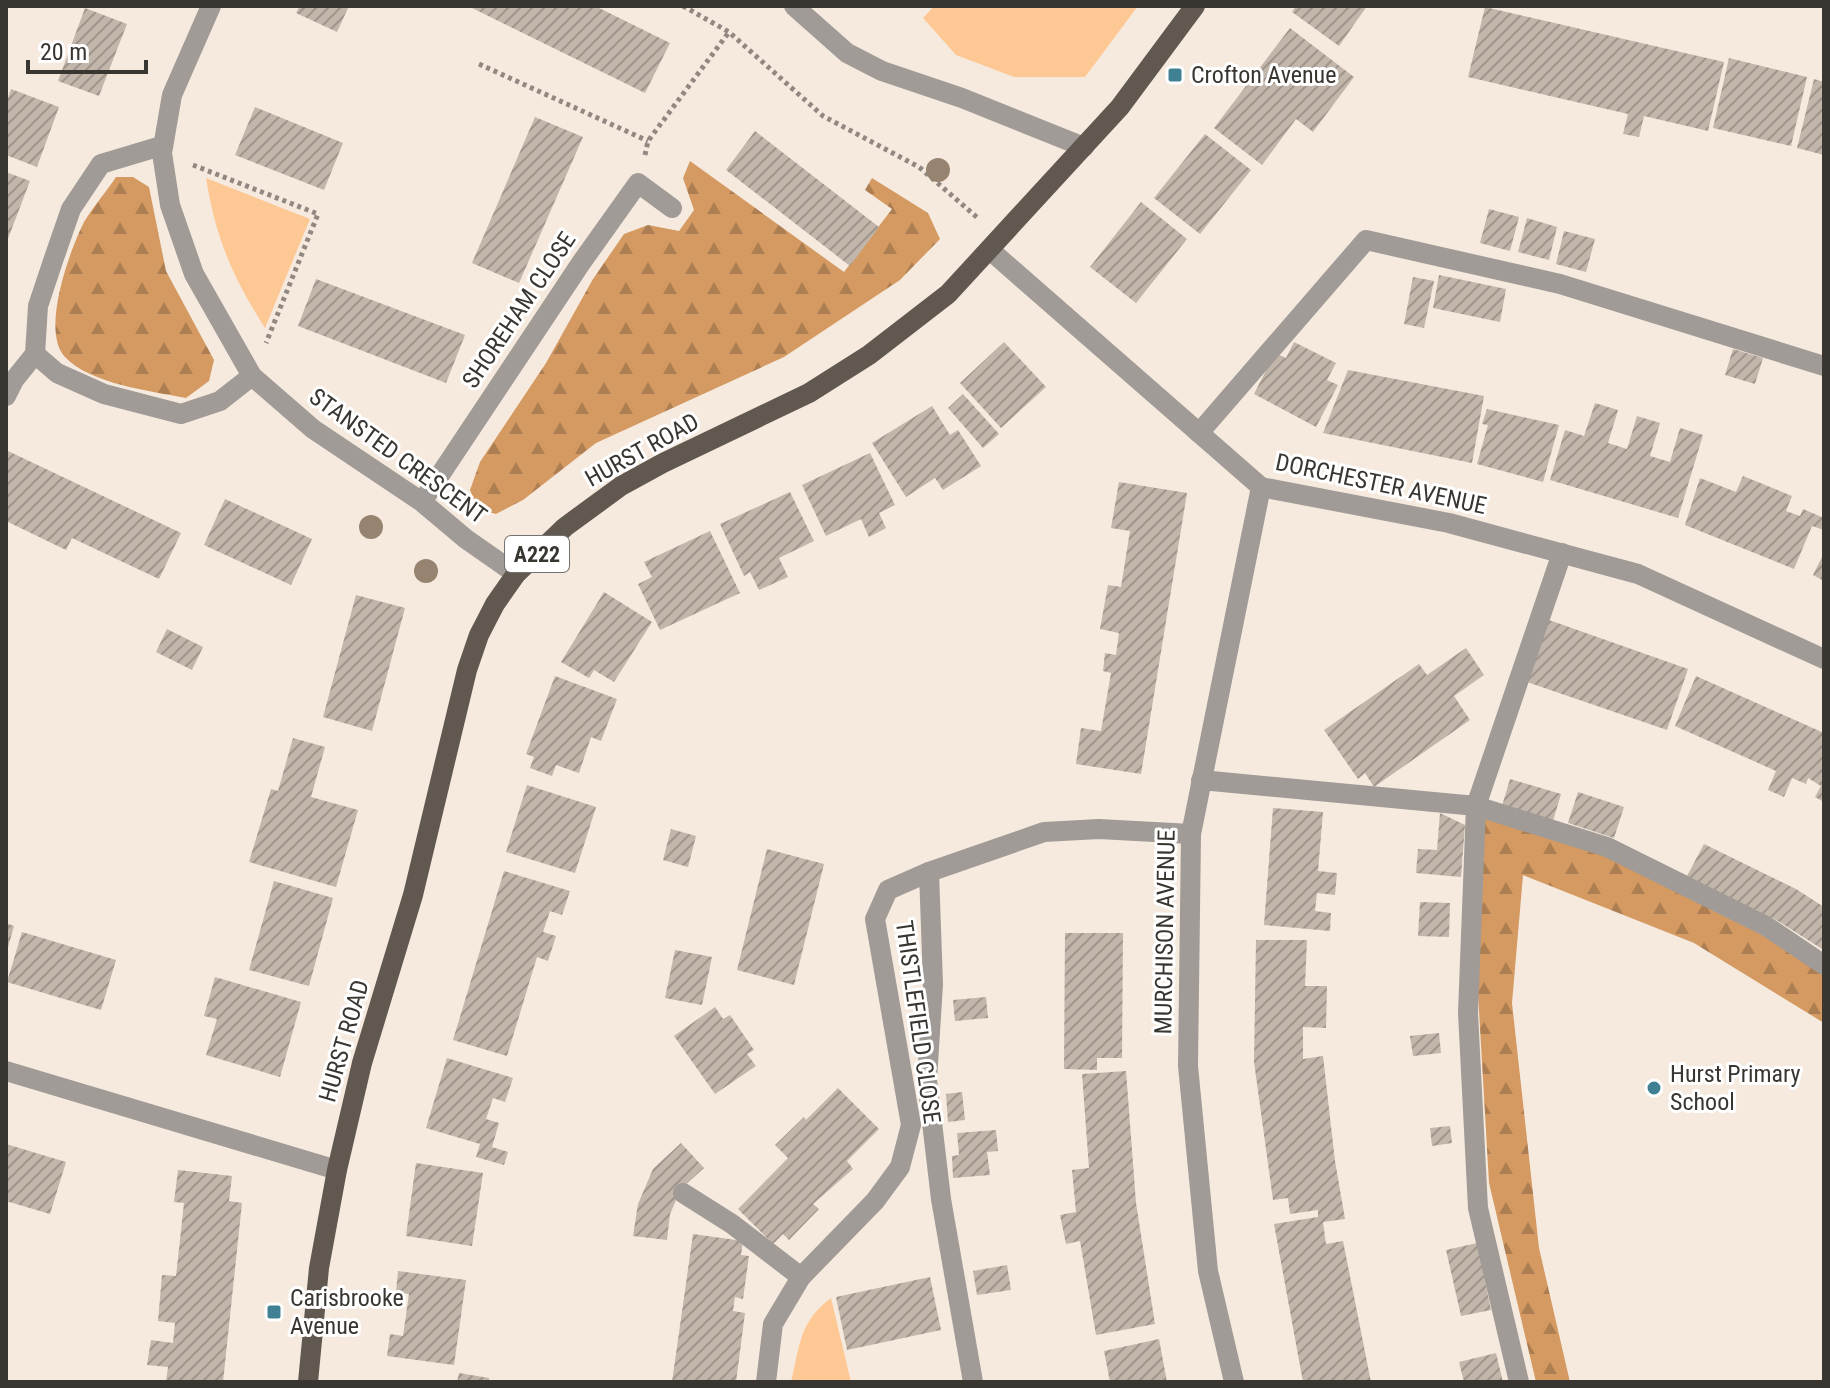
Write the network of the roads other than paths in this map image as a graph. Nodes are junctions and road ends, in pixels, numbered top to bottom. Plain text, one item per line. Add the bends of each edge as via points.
1 (211, 6) edge
2 (794, 6) edge
3 (1195, 6) edge
4 (1084, 147) junction
5 (161, 150) junction
6 (672, 208) dead end
7 (996, 244) junction
8 (35, 354) junction
9 (1824, 366) edge
10 (252, 376) junction
11 (6, 396) edge
12 (1199, 433) junction
13 (1261, 487) junction
14 (422, 502) junction
15 (1562, 553) junction
16 (516, 574) junction
17 (1824, 659) edge
18 (1201, 780) junction
19 (1476, 806) junction
20 (1191, 834) junction
21 (929, 872) junction
22 (1824, 965) edge
23 (6, 1071) edge
24 (337, 1170) junction
25 (683, 1193) dead end
26 (801, 1277) junction
27 (308, 1382) edge
28 (766, 1382) edge
29 (973, 1382) edge
30 (1234, 1382) edge
31 (1519, 1382) edge

1 - 5 street, STANSTED CRESCENT via 172,95
2 - 4 street via 847,53 882,71
3 - 4 main road, HURST ROAD / A222 via 1151,69
4 - 7 main road, HURST ROAD / A222
5 - 8 street via 101,164 71,209 38,306
5 - 10 street, STANSTED CRESCENT via 170,205 194,274
6 - 14 street, SHOREHAM CLOSE via 638,183
7 - 12 street, DORCHESTER AVENUE
7 - 16 main road, HURST ROAD / A222 via 948,294 869,355 809,393 621,486 565,527
8 - 10 street via 57,373 104,394 181,414 220,401
8 - 11 street
9 - 12 street via 1560,284 1366,240
10 - 14 street, STANSTED CRESCENT via 313,429
12 - 13 street, DORCHESTER AVENUE
13 - 15 street, DORCHESTER AVENUE via 1449,523
13 - 18 street, MURCHISON AVENUE
14 - 16 street, STANSTED CRESCENT
15 - 17 street, DORCHESTER AVENUE via 1638,574
15 - 19 street
16 - 24 main road, HURST ROAD / A222 via 479,635 467,670 413,895 362,1063
18 - 19 street
18 - 20 street, MURCHISON AVENUE
19 - 22 street via 1607,847 1766,926
19 - 31 street via 1468,1013 1478,1208
20 - 21 street, THISTLEFIELD CLOSE via 1044,832
20 - 30 street, MURCHISON AVENUE via 1188,1066 1208,1271
21 - 26 street, THISTLEFIELD CLOSE via 888,890 875,919 911,1125 900,1167 875,1201
21 - 29 street via 933,984 927,1080 941,1199
23 - 24 street
24 - 27 main road, HURST ROAD / A222 via 319,1268
25 - 26 street
26 - 28 street, THISTLEFIELD CLOSE via 773,1324

